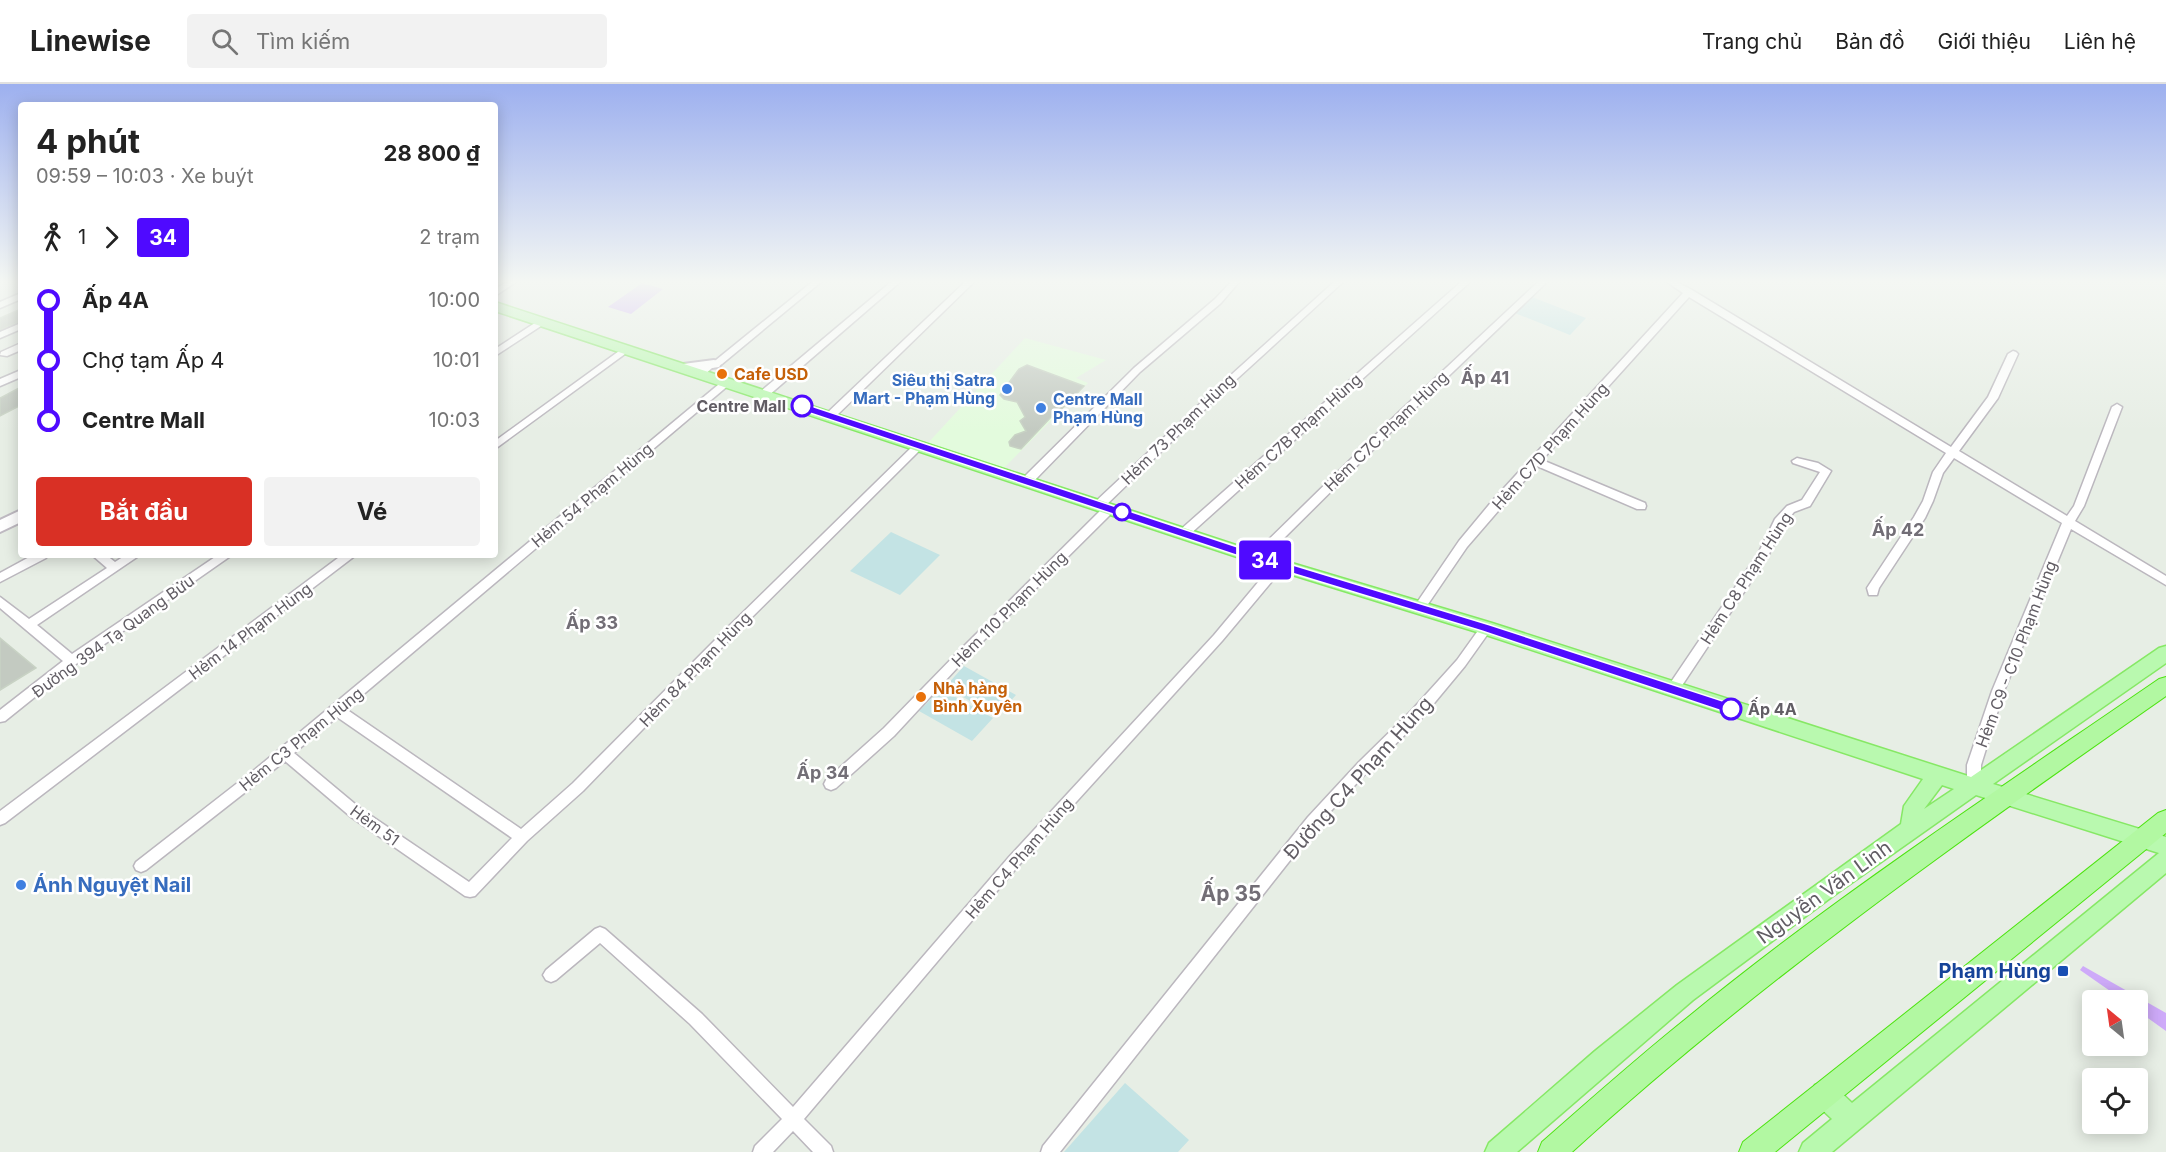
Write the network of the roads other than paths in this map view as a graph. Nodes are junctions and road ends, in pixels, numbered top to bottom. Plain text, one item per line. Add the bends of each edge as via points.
1 (526, 332) edge
2 (572, 332) edge
3 (757, 332) edge
4 (837, 332) edge
5 (918, 332) edge
6 (1182, 332) edge
7 (1284, 332) edge
8 (1410, 332) edge
9 (1490, 332) edge
10 (1653, 332) edge
11 (1754, 332) edge
12 (18, 347) edge
13 (626, 349) junction
14 (498, 351) edge
15 (4, 354) dead end
16 (2013, 354) dead end
17 (712, 369) junction
18 (18, 374) edge
19 (0, 382) edge
20 (727, 382) junction
21 (764, 394) junction
22 (2117, 407) dead end
23 (830, 416) junction
24 (498, 444) edge
25 (920, 445) junction
26 (1952, 452) junction
27 (1536, 461) junction
28 (1797, 461) dead end
29 (1027, 481) junction
30 (1641, 506) dead end
31 (1104, 507) junction
32 (18, 508) edge
33 (18, 517) edge
34 (0, 518) edge
35 (2068, 523) junction
36 (0, 527) edge
37 (1184, 533) junction
38 (37, 558) edge
39 (102, 558) edge
40 (130, 558) edge
41 (222, 558) edge
42 (346, 558) edge
43 (1257, 558) junction
44 (1279, 565) junction
45 (115, 568) junction
46 (0, 578) edge
47 (2166, 581) edge
48 (1873, 592) dead end
49 (0, 601) edge
50 (1420, 607) junction
51 (458, 608) joint
52 (30, 624) junction
53 (1486, 628) junction
54 (2166, 653) edge
55 (72, 661) junction
56 (2166, 685) edge
57 (1673, 689) junction
58 (337, 710) junction
59 (0, 717) edge
60 (285, 753) junction
61 (1938, 776) junction
62 (831, 784) dead end
63 (1974, 787) junction
64 (2005, 796) junction
65 (0, 819) edge
66 (2166, 820) edge
67 (1912, 829) junction
68 (522, 837) junction
69 (2155, 842) edge
70 (2166, 860) edge
71 (141, 866) dead end
72 (470, 891) joint
73 (551, 975) dead end
74 (1824, 1094) junction
75 (794, 1118) junction
76 (1851, 1120) junction
77 (761, 1152) edge
78 (825, 1152) edge
79 (1049, 1152) edge
80 (1497, 1152) edge
81 (1552, 1152) edge
82 (1753, 1152) edge
83 (1812, 1152) edge

1 - 14 street
2 - 13 main road
3 - 17 street
4 - 21 street
5 - 23 street
6 - 29 street via 1137,370
7 - 31 street, Hẻm 73 Phạm Hùng
8 - 37 street, Hẻm C7B Phạm Hùng
9 - 43 street, Hẻm C7C Phạm Hùng
10 - 27 street, Hẻm C7D Phạm Hùng
11 - 26 street
12 - 15 street
13 - 17 main road via 683,368
13 - 24 street
16 - 26 street via 1993,398
17 - 20 main road
18 - 19 street
20 - 21 main road
20 - 51 street, Hẻm 54 Phạm Hùng
21 - 23 main road
22 - 35 street, Hẻm C9 - C10 Phạm Hùng via 2079,506
23 - 25 main road
25 - 29 main road
25 - 68 street, Hẻm 84 Phạm Hùng via 567,798
26 - 35 street
26 - 48 street via 1938,472 1928,501
27 - 30 street
27 - 50 street, Hẻm C7D Phạm Hùng via 1463,544
28 - 57 street, Hẻm C8 Phạm Hùng via 1826,471 1806,503 1788,510 1764,553
29 - 31 main road
31 - 37 main road
31 - 62 street, Hẻm 110 Phạm Hùng via 889,732
32 - 34 main road
33 - 36 main road
35 - 47 street
35 - 63 street, Hẻm C9 - C10 Phạm Hùng via 1998,691 1974,765
37 - 43 main road
38 - 46 street
39 - 45 street
40 - 45 street
41 - 55 street, Đường 394 Tạ Quang Bửu
42 - 65 street, Hẻm 14 Phạm Hùng
43 - 44 main road
44 - 50 main road
44 - 75 street, Hẻm C4 Phạm Hùng via 1218,638 1014,861
45 - 52 street
49 - 52 street
50 - 53 main road
51 - 58 street, Hẻm C3 Phạm Hùng
52 - 55 street
53 - 57 main road
53 - 79 street, Đường C4 Phạm Hủng via 1416,715 1313,821
54 - 63 main road, Nguyễn Văn Linh
55 - 59 street, Đường 394 Tạ Quang Bửu
56 - 64 highway, Nguyễn Văn Linh
57 - 61 main road
58 - 60 street, Hẻm C3 Phạm Hùng
58 - 68 street
60 - 71 street, Hẻm C3 Phạm Hùng
60 - 72 street, Hẻm 51 via 356,813
61 - 63 main road
61 - 67 main road via 1912,808
63 - 64 main road
63 - 67 main road, Nguyễn Văn Linh
64 - 69 main road
64 - 81 highway, Nguyễn Văn Linh via 1737,992 1618,1090
66 - 69 highway
67 - 80 main road, Nguyễn Văn Linh via 1712,972 1596,1064
68 - 72 street, Hẻm 84 Phạm Hùng
69 - 74 highway
70 - 76 main road
73 - 75 street via 600,934 696,1019
74 - 76 main road
74 - 82 highway
75 - 77 street, Hẻm C4 Phạm Hùng
75 - 78 street
76 - 83 main road

